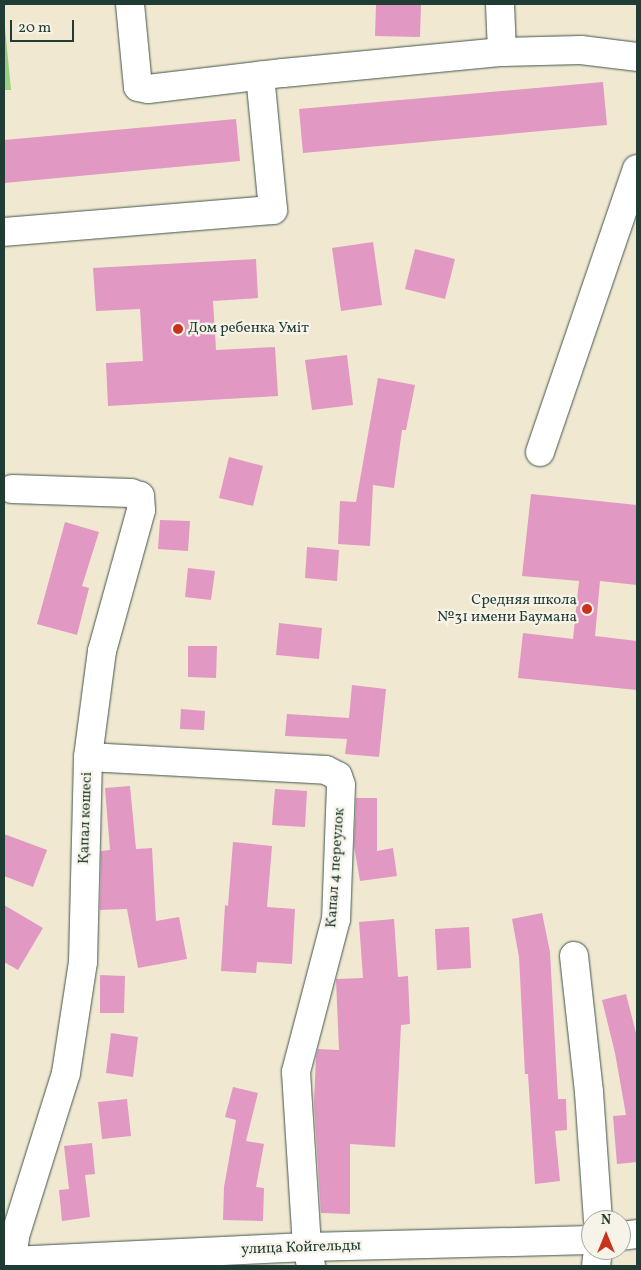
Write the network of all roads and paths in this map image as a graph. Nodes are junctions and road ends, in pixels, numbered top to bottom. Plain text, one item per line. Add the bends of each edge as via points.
1 (130, 4) edge
2 (500, 4) edge
3 (502, 52) junction
4 (637, 57) edge
5 (260, 76) junction
6 (637, 169) edge
7 (4, 232) edge
8 (540, 452) dead end
9 (12, 489) dead end
10 (88, 757) junction
11 (574, 956) dead end
12 (597, 1210) edge
13 (581, 1241) edge
14 (10, 1247) edge
15 (309, 1257) edge

1 - 5 street via 138,87 148,89
2 - 3 street
3 - 4 street via 581,50
3 - 5 street
5 - 7 street via 273,210
6 - 8 street
9 - 10 street, Қапал көшесі via 131,493 140,496 141,510 102,651
10 - 14 street, Қапал көшесі via 83,952 66,1073
10 - 15 street, Капал 4 переулок via 326,770 338,776 341,785 336,919 296,1072
11 - 12 street via 589,1092
13 - 15 street, улица Койгельды
14 - 15 street, улица Койгельды

